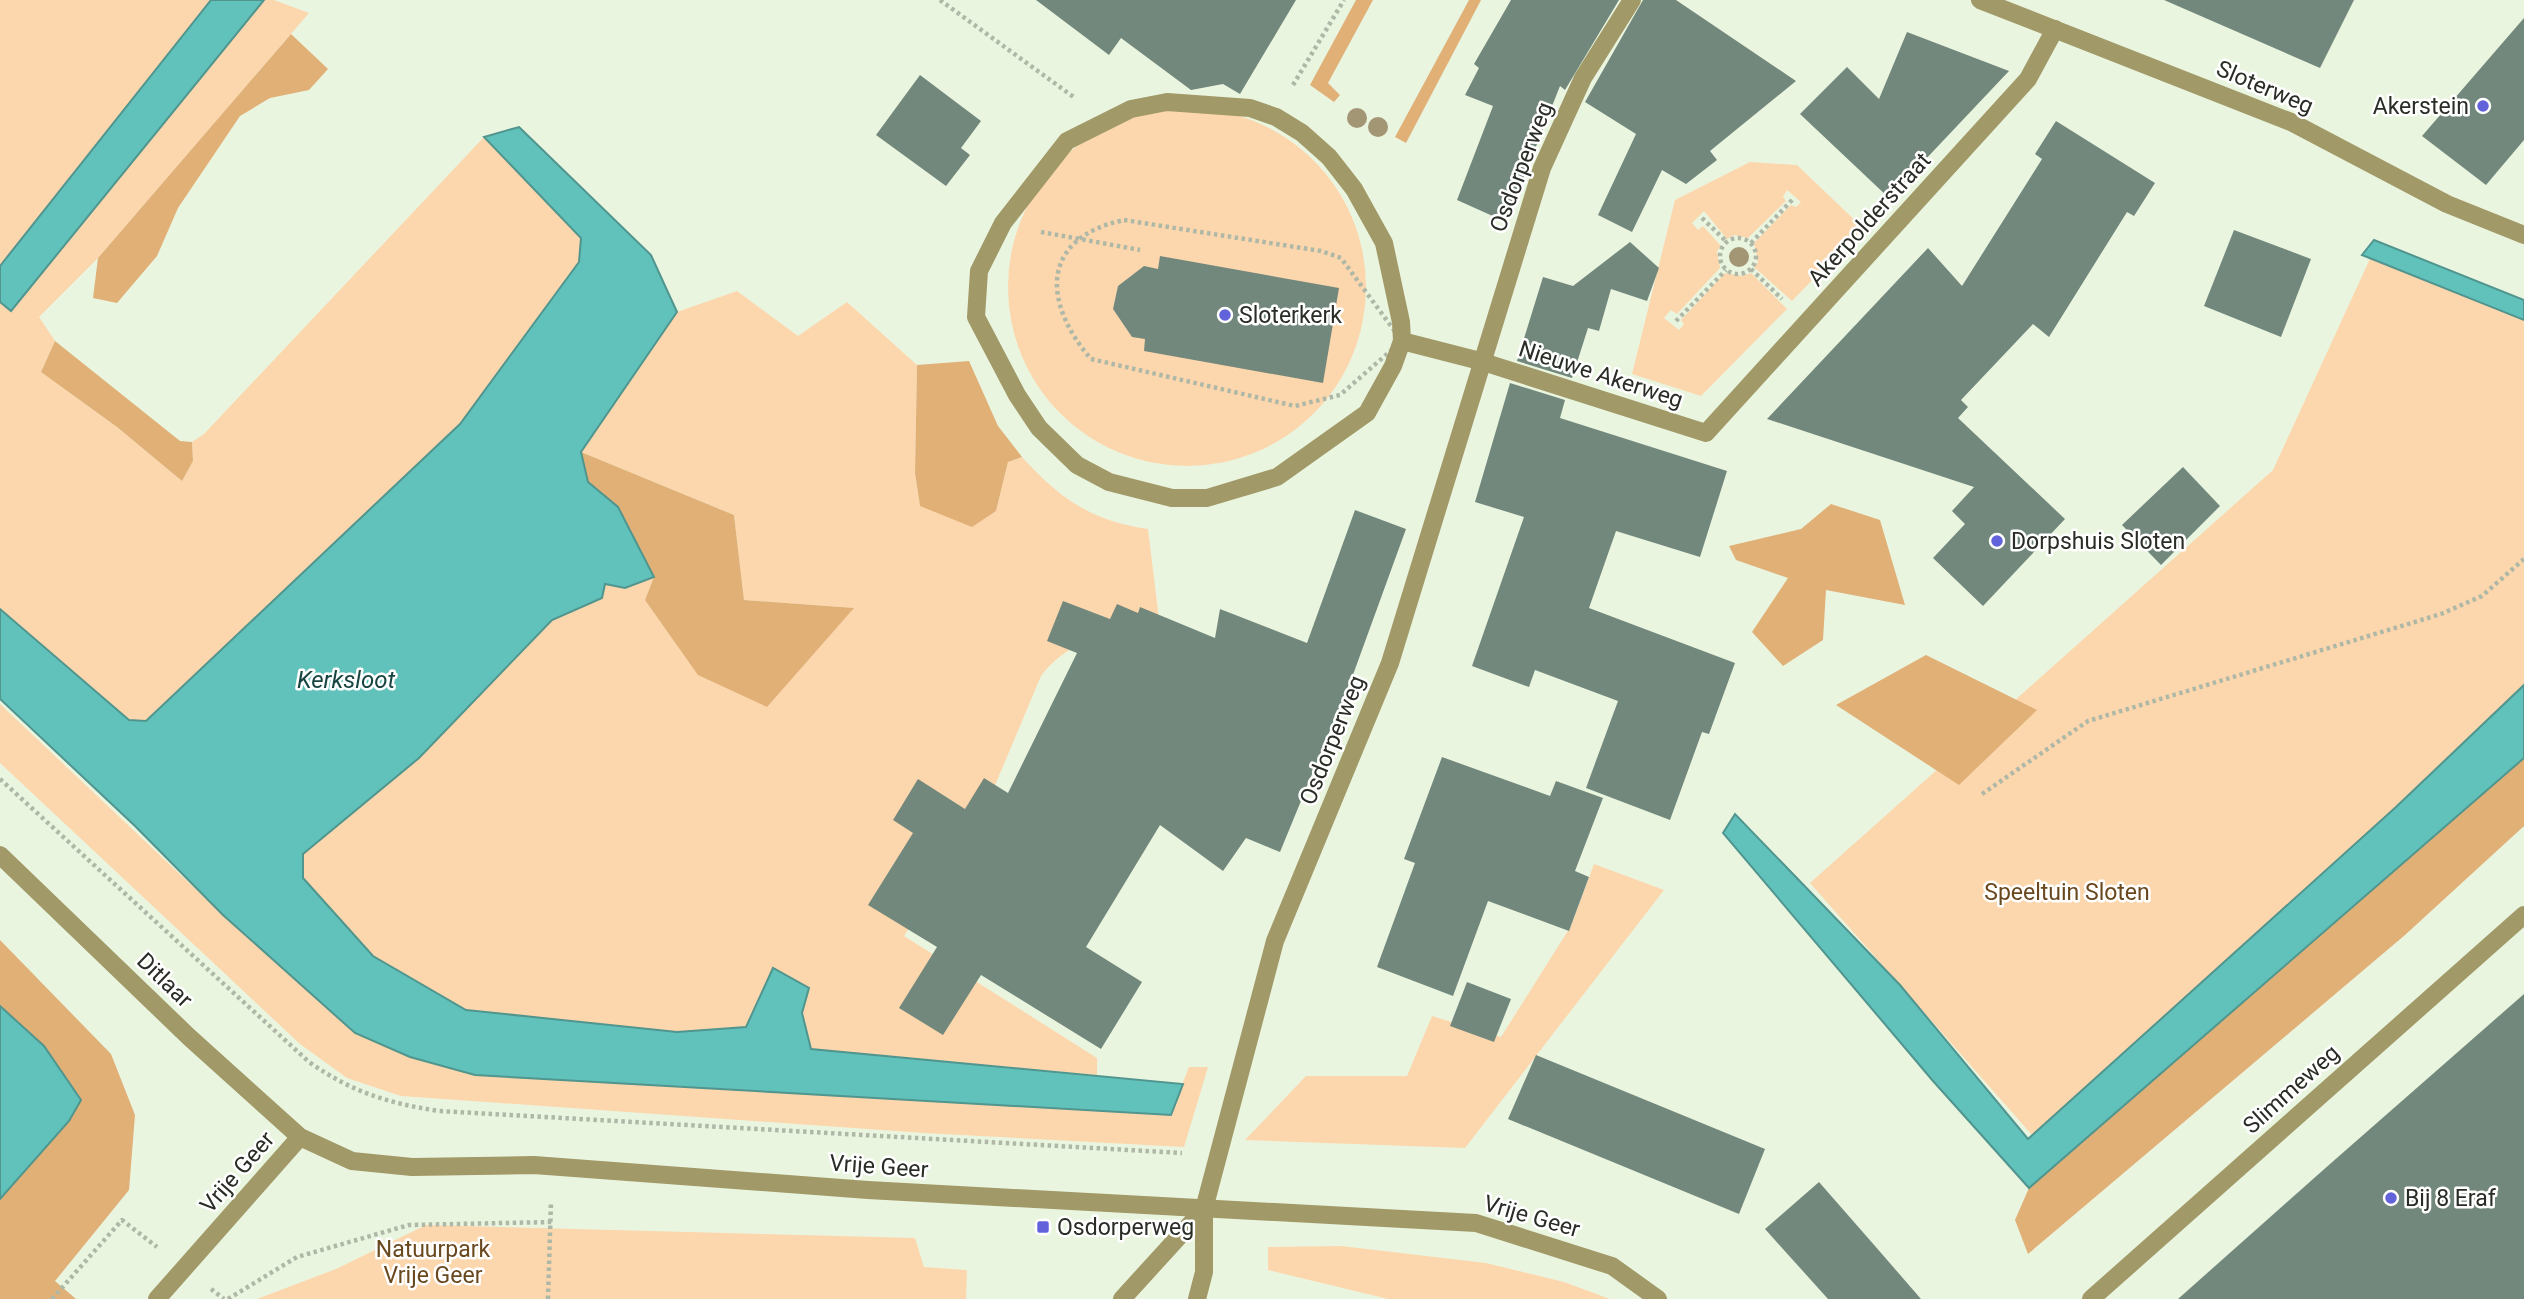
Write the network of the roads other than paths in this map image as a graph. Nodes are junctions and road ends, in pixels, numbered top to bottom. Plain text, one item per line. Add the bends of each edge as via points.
1 (1632, 0) edge
2 (1980, 0) edge
3 (2055, 29) junction
4 (2524, 235) edge
5 (1402, 341) junction
6 (1480, 361) junction
7 (1706, 433) joint
8 (0, 855) edge
9 (2524, 915) edge
10 (300, 1137) junction
11 (1204, 1209) junction
12 (158, 1299) edge
13 (1122, 1299) edge
14 (1197, 1299) edge
15 (1658, 1299) edge
16 (2091, 1299) edge

1 - 6 street, Osdorperweg via 1583,78 1542,168
2 - 3 street, Sloterweg
3 - 4 street, Sloterweg via 2291,122 2447,204
3 - 7 street, Akerpolderstraat via 2028,79
5 - 5 street via 1367,413 1322,448 1277,477 1206,498 1172,498 1110,482 1077,465 1039,428 976,317 979,271 1003,223 1067,141 1131,109 1167,102 1250,108 1302,133 1329,157 1354,190 1384,243
5 - 6 street
6 - 7 street, Nieuwe Akerweg
6 - 11 street, Osdorperweg via 1390,663 1275,941
8 - 10 street, Ditlaar
9 - 16 street, Slimmeweg
10 - 11 street, Vrije Geer via 352,1161 412,1167 550,1166 868,1191
10 - 12 street, Vrije Geer
11 - 13 street
11 - 14 street, Osdorperweg via 1204,1272
11 - 15 street, Vrije Geer via 1476,1223 1612,1266

